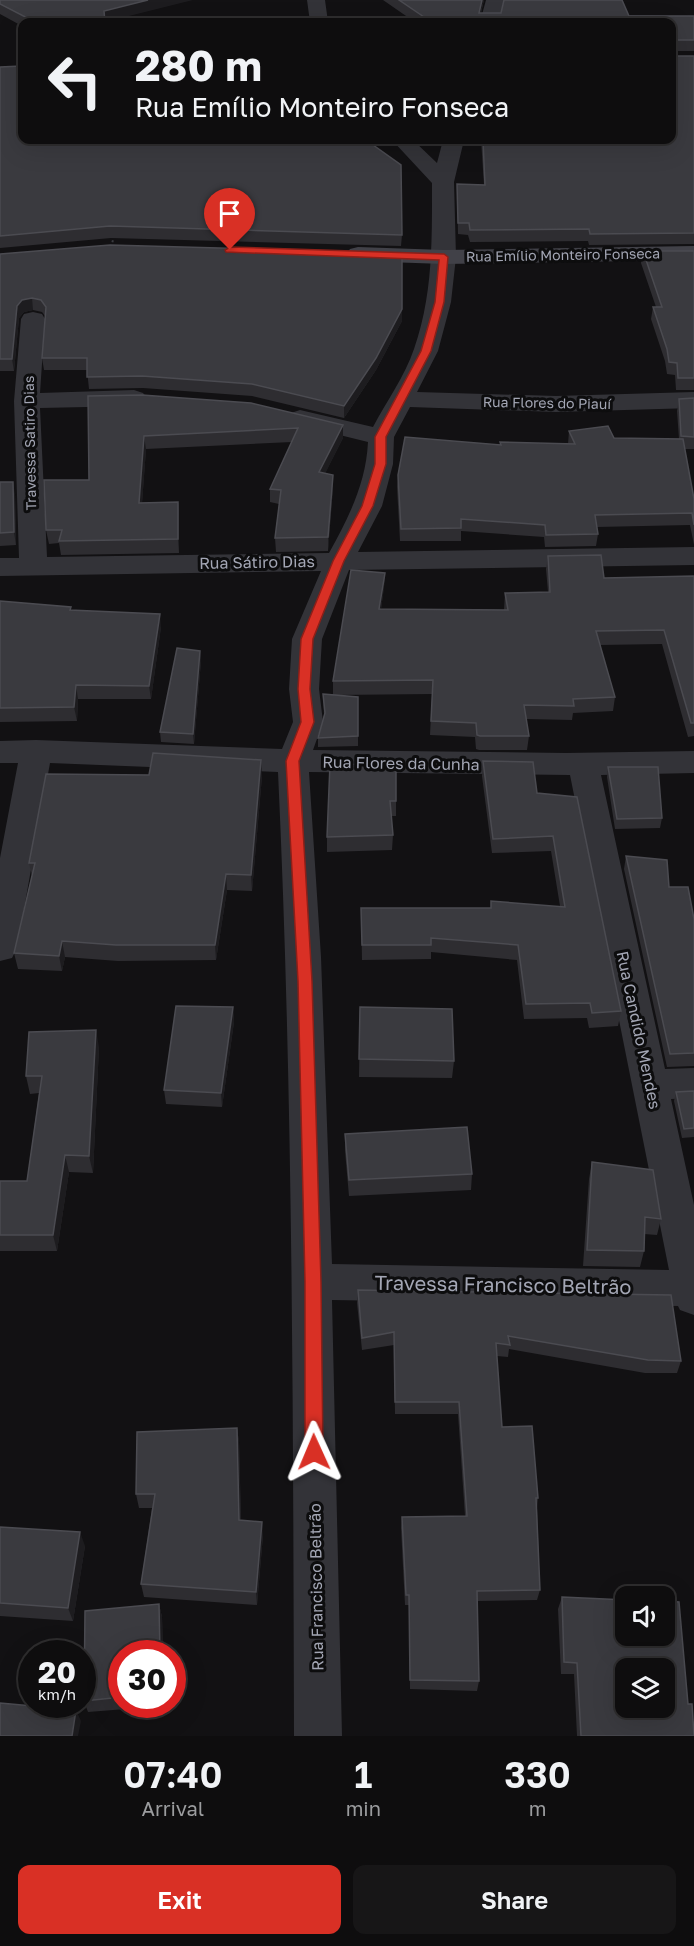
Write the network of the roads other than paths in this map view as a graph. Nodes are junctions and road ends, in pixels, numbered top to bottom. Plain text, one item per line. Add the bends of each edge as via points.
1 (316, 0) edge
2 (495, 0) edge
3 (319, 18) edge
4 (491, 18) edge
5 (406, 144) edge
6 (452, 144) edge
7 (443, 182) junction
8 (694, 253) edge
9 (337, 254) edge
10 (444, 257) junction
11 (33, 319) dead end
12 (154, 399) edge
13 (401, 399) junction
14 (694, 400) edge
15 (27, 401) junction
16 (273, 412) edge
17 (381, 437) junction
18 (694, 556) edge
19 (339, 561) junction
20 (0, 567) edge
21 (33, 567) junction
22 (36, 751) junction
23 (0, 752) edge
24 (293, 761) junction
25 (694, 762) edge
26 (583, 764) junction
27 (0, 948) edge
28 (694, 1083) edge
29 (650, 1085) junction
30 (313, 1282) junction
31 (693, 1293) edge
32 (318, 1736) edge

1 - 3 street
2 - 4 street
5 - 7 street
6 - 7 street, Rua Francisco Beltrão
7 - 10 street, Rua Francisco Beltrão
8 - 10 main road, Rua Emílio Monteiro Fonseca
9 - 10 main road, Rua Emílio Monteiro Fonseca
10 - 13 street, Rua Francisco Beltrão via 440,302 426,351
11 - 15 street, Travessa Satiro Dias
12 - 15 street
13 - 14 street, Rua Flores do Piauí via 556,405
13 - 17 street, Rua Francisco Beltrão
15 - 21 street, Travessa Satiro Dias
16 - 17 street
17 - 19 street, Rua Francisco Beltrão via 380,464 368,506
18 - 19 street, Rua Sátiro Dias
19 - 21 street, Rua Sátiro Dias
19 - 24 street, Rua Francisco Beltrão via 307,639 304,689 308,722
20 - 21 street, Rua Sátiro Dias
22 - 23 street, Rua Flores da Cunha
22 - 24 street, Rua Flores da Cunha
22 - 27 street
24 - 26 street, Rua Flores da Cunha
24 - 30 street, Rua Francisco Beltrão via 304,957
25 - 26 street, Rua Flores da Cunha
26 - 29 street, Rua Candido Mendes
28 - 29 street
29 - 31 street, Rua Candido Mendes
30 - 31 street, Travessa Francisco Beltrão
30 - 32 street, Rua Francisco Beltrão

